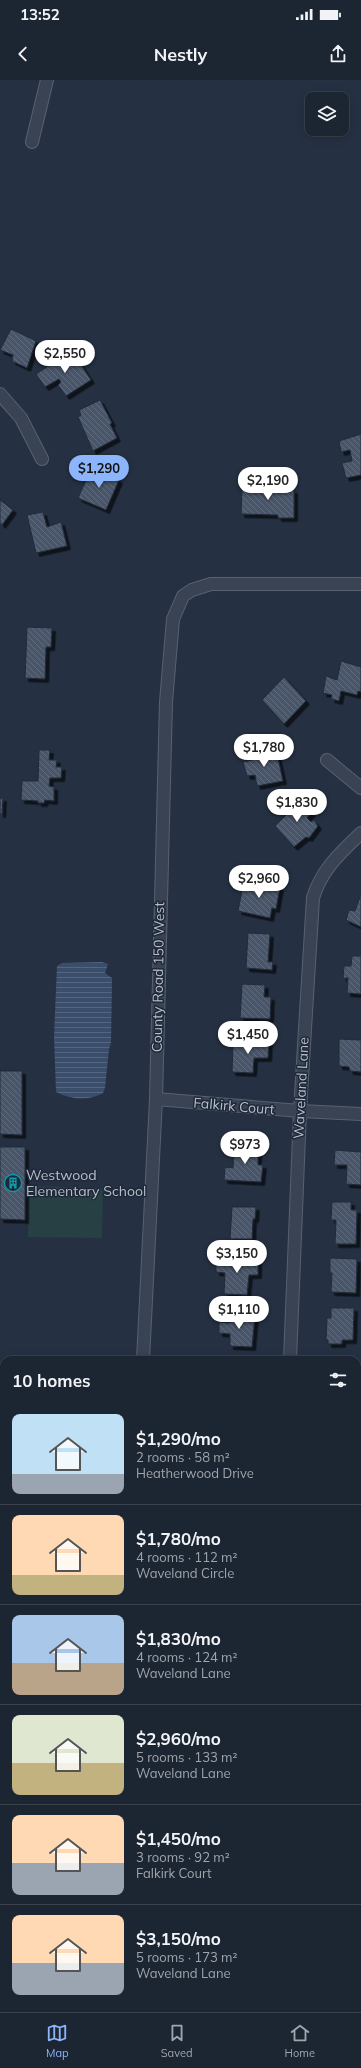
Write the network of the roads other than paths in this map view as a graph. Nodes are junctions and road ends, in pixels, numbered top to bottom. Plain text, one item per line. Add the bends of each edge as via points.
1 (47, 80) edge
2 (32, 142) dead end
3 (0, 394) edge
4 (42, 459) dead end
5 (361, 584) edge
6 (327, 760) dead end
7 (361, 788) edge
8 (361, 833) edge
9 (156, 1099) junction
10 (300, 1111) junction
11 (361, 1114) edge
12 (143, 1356) edge
13 (290, 1356) edge

1 - 2 street
3 - 4 street via 21,418
5 - 9 street, County Road 150 West via 211,584 183,596 173,619 166,702
6 - 7 street
8 - 10 street, Waveland Lane via 329,864 312,898
9 - 10 street, Falkirk Court
9 - 12 street, County Road 150 West
10 - 11 street, Falkirk Court
10 - 13 street, Waveland Lane

